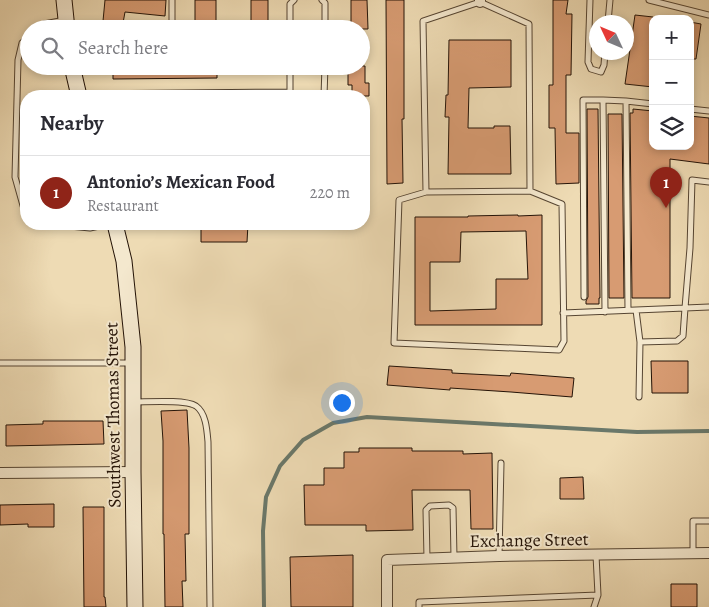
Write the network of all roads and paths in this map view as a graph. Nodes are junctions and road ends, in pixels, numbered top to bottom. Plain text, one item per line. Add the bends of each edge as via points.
1 (64, 0) edge
2 (172, 0) edge
3 (294, 0) edge
4 (322, 0) edge
5 (590, 0) edge
6 (610, 0) edge
7 (649, 0) edge
8 (480, 1) edge
9 (590, 15) edge
10 (609, 15) edge
11 (709, 15) edge
12 (66, 20) edge
13 (172, 20) edge
14 (290, 20) edge
15 (325, 20) edge
16 (589, 31) edge
17 (20, 52) edge
18 (604, 60) edge
19 (74, 75) edge
20 (290, 75) edge
21 (325, 75) edge
22 (78, 90) edge
23 (290, 90) edge
24 (324, 90) edge
25 (603, 100) junction
26 (626, 101) junction
27 (649, 104) edge
28 (694, 109) edge
29 (709, 111) edge
30 (709, 182) edge
31 (530, 191) junction
32 (426, 192) junction
33 (20, 195) edge
34 (116, 230) edge
35 (584, 297) dead end
36 (709, 307) edge
37 (684, 308) junction
38 (628, 310) junction
39 (636, 310) junction
40 (605, 312) junction
41 (563, 313) junction
42 (640, 342) junction
43 (0, 363) edge
44 (132, 363) junction
45 (639, 397) dead end
46 (133, 402) junction
47 (501, 463) dead end
48 (133, 472) junction
49 (0, 474) edge
50 (709, 521) edge
51 (693, 553) junction
52 (709, 553) edge
53 (596, 555) junction
54 (499, 556) junction
55 (454, 558) junction
56 (427, 559) junction
57 (598, 595) junction
58 (388, 602) edge
59 (135, 607) edge
60 (210, 607) edge
61 (419, 607) edge
62 (594, 607) edge

1 - 12 street
2 - 13 lane
3 - 14 lane via 290,4
4 - 15 lane via 325,3
5 - 9 lane
6 - 10 lane
7 - 11 lane
8 - 31 lane via 529,24
8 - 32 lane via 423,21
16 - 18 lane via 588,62 591,69 601,72
17 - 33 lane via 15,177
19 - 22 street
20 - 23 lane
21 - 24 lane
25 - 26 lane
25 - 35 lane via 583,100
25 - 40 lane
26 - 27 lane
26 - 38 lane
28 - 29 lane
30 - 37 lane via 692,180
31 - 32 lane
31 - 41 lane via 562,204
32 - 41 lane via 399,200 394,344 560,350 564,341
34 - 44 street, Southwest Thomas Street via 124,261
36 - 37 lane
37 - 39 lane
37 - 42 lane via 681,339 677,342
38 - 39 lane
38 - 40 lane
39 - 42 lane
40 - 41 lane
42 - 45 lane
43 - 44 lane
44 - 46 street, Southwest Thomas Street
46 - 48 street, Southwest Thomas Street
46 - 60 lane via 184,402 196,406 207,427
47 - 54 lane
48 - 49 street
48 - 59 street, Southwest Thomas Street
50 - 51 lane via 692,522
51 - 52 street, Exchange Street
51 - 53 street, Exchange Street
53 - 54 street, Exchange Street
53 - 57 lane
54 - 55 street, Exchange Street
55 - 56 street, Exchange Street
55 - 56 lane via 454,508 449,505 430,506 426,510
56 - 58 street, Exchange Street via 387,560
57 - 61 lane via 419,602
57 - 62 lane

